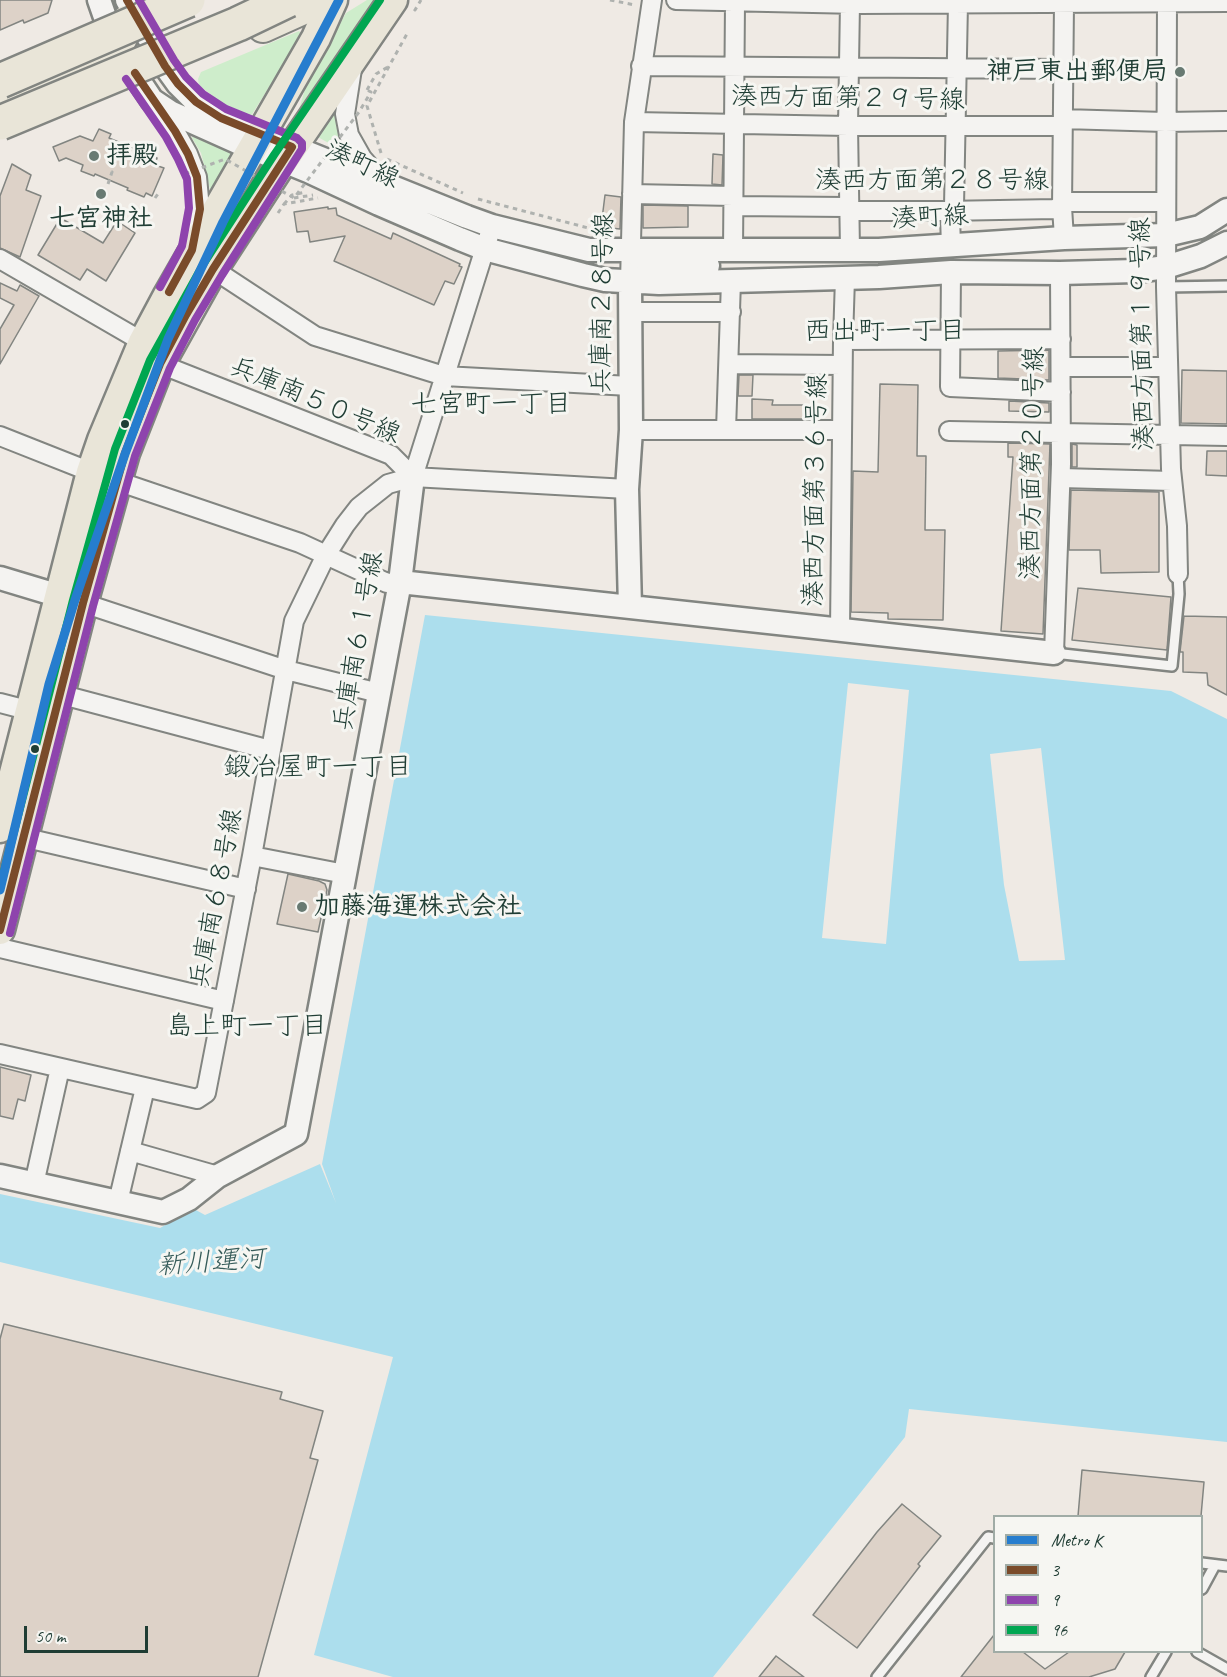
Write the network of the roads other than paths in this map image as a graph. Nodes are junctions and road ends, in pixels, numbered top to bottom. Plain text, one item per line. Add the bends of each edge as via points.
1 (164, 0) edge
2 (188, 0) edge
3 (288, 0) edge
4 (323, 0) edge
5 (333, 0) edge
6 (393, 0) edge
7 (676, 0) edge
8 (739, 2) edge
9 (929, 2) edge
10 (1167, 2) edge
11 (1227, 2) edge
12 (850, 3) junction
13 (958, 3) junction
14 (1064, 3) junction
15 (651, 4) edge
16 (117, 15) edge
17 (354, 58) junction
18 (0, 63) edge
19 (165, 66) junction
20 (641, 66) junction
21 (734, 68) junction
22 (849, 69) junction
23 (958, 69) junction
24 (1065, 69) junction
25 (0, 81) edge
26 (32, 88) junction
27 (137, 88) junction
28 (0, 102) edge
29 (1227, 121) edge
30 (634, 122) junction
31 (1165, 122) junction
32 (0, 123) edge
33 (734, 123) junction
34 (1062, 123) junction
35 (849, 126) junction
36 (956, 127) junction
37 (0, 138) edge
38 (257, 142) junction
39 (287, 154) junction
40 (384, 183) junction
41 (632, 194) junction
42 (734, 201) junction
43 (1166, 202) junction
44 (1062, 207) junction
45 (849, 208) junction
46 (952, 210) junction
47 (1227, 210) edge
48 (492, 226) junction
49 (1166, 235) junction
50 (1064, 238) junction
51 (1227, 243) edge
52 (951, 246) junction
53 (485, 249) junction
54 (631, 250) junction
55 (850, 250) junction
56 (733, 251) junction
57 (0, 259) edge
58 (203, 260) junction
59 (799, 270) junction
60 (951, 272) junction
61 (1060, 273) junction
62 (1166, 277) junction
63 (845, 278) junction
64 (731, 281) junction
65 (630, 282) junction
66 (1227, 286) edge
67 (631, 312) junction
68 (731, 312) junction
69 (1061, 339) junction
70 (843, 340) junction
71 (950, 340) junction
72 (152, 353) junction
73 (729, 364) junction
74 (842, 365) junction
75 (1061, 367) junction
76 (1168, 367) junction
77 (444, 376) junction
78 (630, 386) junction
79 (1061, 392) junction
80 (631, 429) junction
81 (726, 430) junction
82 (842, 430) junction
83 (949, 431) dead end
84 (1061, 433) junction
85 (0, 436) edge
86 (1170, 436) junction
87 (1227, 436) edge
88 (104, 476) junction
89 (413, 477) junction
90 (1061, 478) junction
91 (1172, 481) junction
92 (627, 489) junction
93 (326, 555) junction
94 (1178, 574) joint
95 (0, 578) edge
96 (400, 582) junction
97 (71, 599) junction
98 (630, 607) junction
99 (840, 630) junction
100 (1054, 653) junction
101 (286, 669) junction
102 (379, 693) junction
103 (59, 694) junction
104 (0, 703) edge
105 (31, 711) junction
106 (270, 750) junction
107 (6, 828) edge
108 (252, 856) junction
109 (345, 874) junction
110 (246, 889) junction
111 (0, 930) edge
112 (0, 948) edge
113 (224, 1001) junction
114 (0, 1054) edge
115 (60, 1068) junction
116 (145, 1088) junction
117 (130, 1151) junction
118 (0, 1176) edge
119 (219, 1176) junction
120 (34, 1184) junction
121 (118, 1202) junction
122 (993, 1538) edge
123 (1203, 1563) edge
124 (1215, 1565) junction
125 (1227, 1566) edge
126 (1203, 1587) edge
127 (1165, 1653) edge
128 (1199, 1653) edge
129 (1227, 1669) edge
130 (877, 1677) edge
131 (1151, 1677) edge

1 - 16 highway
2 - 25 highway, bridge
3 - 32 highway, bridge
4 - 19 highway
5 - 38 main road
6 - 17 main road
7 - 8 street
8 - 12 street
8 - 21 street
9 - 12 street
9 - 13 street
10 - 11 street
10 - 14 street
10 - 31 street, 湊西方面第１９号線
12 - 22 street
13 - 14 street
13 - 23 street
14 - 24 street
15 - 20 street, 兵庫南２８号線
16 - 18 highway
16 - 19 street, 湊町線
16 - 26 highway via 89,63
16 - 27 street
17 - 39 main road
17 - 40 street via 345,114 349,135 362,158
19 - 27 highway
19 - 38 street, 湊町線 via 196,102
20 - 21 street
20 - 30 street, 兵庫南２８号線
21 - 22 street
21 - 33 street
22 - 23 street
22 - 35 street
23 - 24 street
23 - 36 street
24 - 34 street
26 - 27 highway
26 - 28 highway
27 - 37 highway
27 - 38 street, 湊町線 via 180,117
27 - 58 street via 176,130 197,177
29 - 31 street, 湊西方面第２９号線
30 - 33 street, 湊西方面第２９号線
30 - 41 street, 兵庫南２８号線
31 - 34 street, 湊西方面第２９号線
31 - 43 street, 湊西方面第１９号線
33 - 35 street, 湊西方面第２９号線
33 - 42 street
34 - 36 street, 湊西方面第２９号線
34 - 44 street
35 - 36 street, 湊西方面第２９号線
35 - 45 street
36 - 46 street
38 - 39 street, 湊町線
38 - 58 main road
39 - 40 street, 湊町線
39 - 53 street, 湊町線 via 308,171
39 - 58 main road
40 - 48 street, 湊町線
41 - 42 street, 湊西方面第２８号線
41 - 54 street, 兵庫南２８号線
42 - 45 street, 湊西方面第２８号線
42 - 56 street
43 - 44 street, 湊西方面第２８号線 via 1068,202
43 - 49 street, 湊西方面第１９号線
44 - 46 street, 湊西方面第２８号線
44 - 50 street
45 - 46 street, 湊西方面第２８号線
45 - 55 street
46 - 52 street
47 - 49 street, 湊町線 via 1200,227
48 - 53 street
48 - 54 street, 湊町線 via 590,250
49 - 50 street, 湊町線
49 - 62 street, 湊西方面第１９号線
50 - 52 street, 湊町線
51 - 62 street, 湊町線
52 - 55 street, 湊町線
53 - 65 street, 湊町線 via 583,275
53 - 77 street
54 - 56 street, 湊町線
54 - 59 street, 湊町線 via 658,267 746,265
54 - 65 street, 兵庫南２８号線
55 - 56 street, 湊町線
57 - 72 street, 兵庫南５０号線
58 - 72 main road
58 - 77 street via 315,336
59 - 62 street, 湊町線 via 1136,262
59 - 65 street, 湊町線 via 659,275
60 - 61 street, 湊町線
60 - 63 street, 湊町線
60 - 71 street
61 - 62 street, 湊町線 via 1136,271
61 - 69 street, 湊西方面第２０号線
62 - 66 lane
62 - 76 street, 湊西方面第１９号線
63 - 64 street, 湊町線
63 - 70 street, 湊西方面第３６号線
64 - 65 street, 湊町線
64 - 68 street
65 - 67 street, 兵庫南２８号線
67 - 68 street
67 - 78 street, 兵庫南２８号線
68 - 73 street
69 - 71 street
69 - 75 street, 湊西方面第２０号線
70 - 71 street
70 - 74 street, 湊西方面第３６号線
71 - 79 street via 950,387
72 - 88 main road
72 - 89 street, 兵庫南５０号線 via 391,456
73 - 74 street
73 - 81 street
74 - 82 street, 湊西方面第３６号線
75 - 76 street
75 - 79 street, 湊西方面第２０号線
76 - 86 street, 湊西方面第１９号線
77 - 78 street
77 - 89 street
78 - 80 street, 兵庫南２８号線
79 - 84 street, 湊西方面第２０号線
80 - 81 street
80 - 92 street, 兵庫南２８号線
81 - 82 street
82 - 99 street, 湊西方面第３６号線
83 - 84 street
84 - 86 street
84 - 90 street, 湊西方面第２０号線
85 - 88 street
86 - 87 street
86 - 91 street, 湊西方面第１９号線
88 - 93 street
88 - 97 main road
89 - 92 street, 兵庫南５０号線
89 - 93 street, 兵庫南６８号線 via 388,484 359,507
89 - 96 street, 兵庫南６１号線
90 - 91 street
90 - 100 street, 湊西方面第２０号線
91 - 94 street, 湊西方面第１９号線
92 - 98 street, 兵庫南２８号線
93 - 96 street via 387,583
93 - 101 street, 兵庫南６８号線 via 294,621
94 - 100 lane, 湊西方面第１９号線 via 1172,666
95 - 97 street
96 - 98 street
96 - 102 street, 兵庫南６１号線
97 - 101 street
97 - 103 main road
97 - 105 main road
98 - 99 street
99 - 100 street
101 - 102 street
101 - 106 street, 兵庫南６８号線
102 - 109 street, 兵庫南６１号線
103 - 106 street
103 - 107 main road
104 - 105 street
105 - 107 main road
106 - 108 street, 兵庫南６８号線
107 - 110 street
107 - 111 main road
108 - 109 street
108 - 110 street, 兵庫南６８号線
109 - 119 street, 兵庫南６１号線 via 296,1134
110 - 113 street, 兵庫南６８号線
112 - 113 street
113 - 116 street, 兵庫南６８号線 via 206,1093 197,1099
114 - 115 street
115 - 116 street
115 - 120 street
116 - 117 street
117 - 119 street
117 - 121 street
118 - 120 street, 兵庫南６１号線
119 - 121 street, 兵庫南６１号線 via 164,1212
120 - 121 street, 兵庫南６１号線
122 - 130 lane via 988,1537
123 - 124 lane
124 - 125 lane
124 - 126 lane
127 - 131 lane
128 - 129 lane

